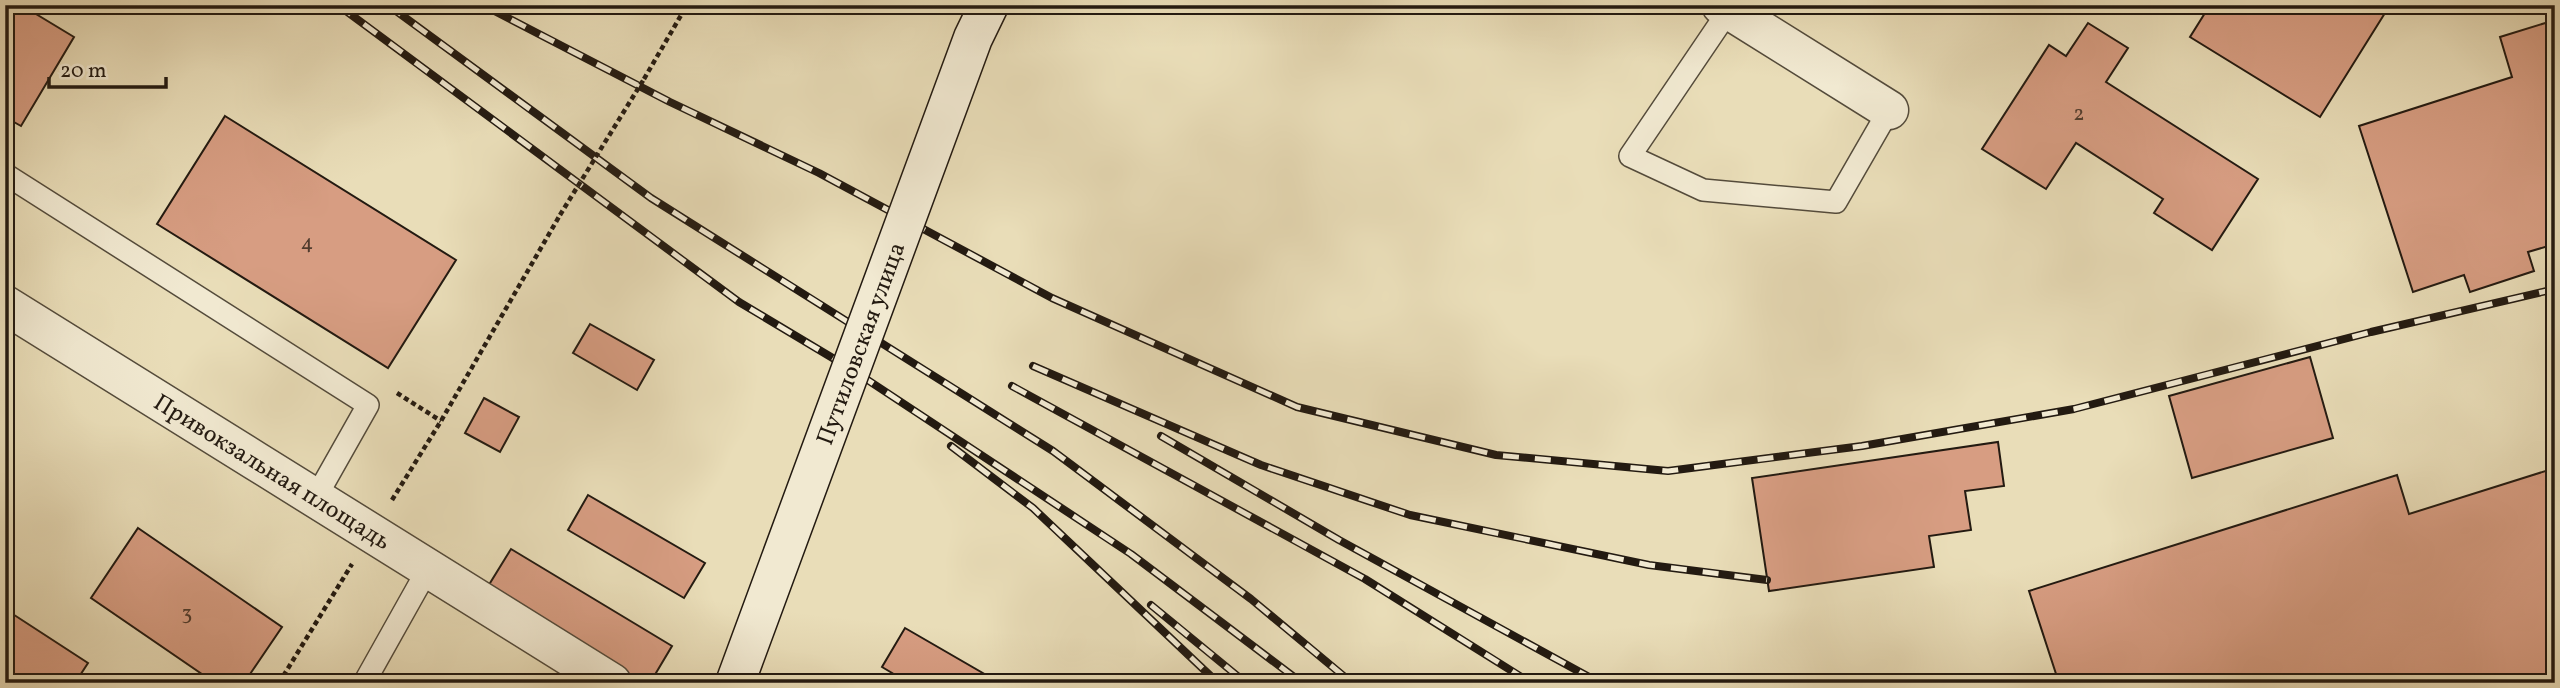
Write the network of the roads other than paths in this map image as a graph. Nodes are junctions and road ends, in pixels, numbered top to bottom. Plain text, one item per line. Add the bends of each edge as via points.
1 (989, 5) edge
2 (1725, 8) edge
3 (1889, 110) joint
4 (5, 174) edge
5 (5, 305) edge
6 (316, 497) junction
7 (429, 567) junction
8 (364, 683) edge
9 (612, 683) edge
10 (735, 683) edge

1 - 10 street, Путиловская улица, bridge
2 - 3 street
2 - 3 lane via 1630,156 1703,190 1836,202
4 - 6 lane via 368,405
5 - 6 street, Привокзальная площадь
6 - 7 street, Привокзальная площадь
7 - 8 lane
7 - 9 street, Привокзальная площадь

